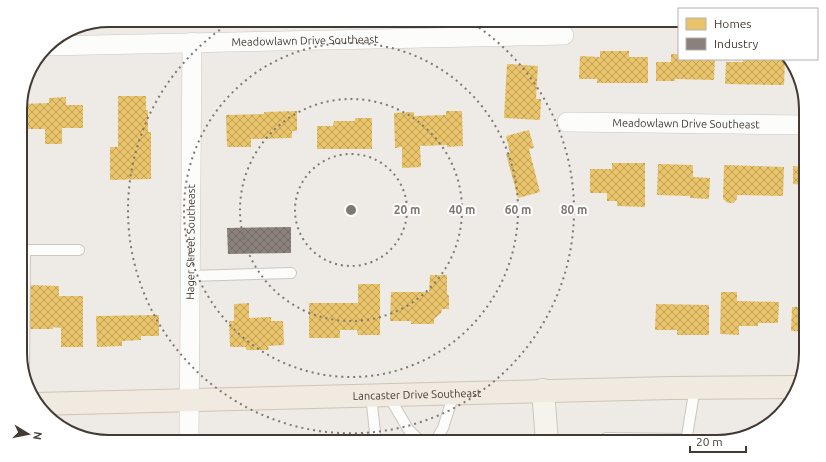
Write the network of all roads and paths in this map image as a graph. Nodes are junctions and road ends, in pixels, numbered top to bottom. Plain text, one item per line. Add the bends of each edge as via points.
1 (564, 35) dead end
2 (192, 42) junction
3 (57, 46) edge
4 (567, 122) dead end
5 (799, 125) edge
6 (27, 250) edge
7 (79, 250) dead end
8 (291, 273) dead end
9 (190, 276) junction
10 (792, 387) edge
11 (695, 388) junction
12 (543, 390) junction
13 (454, 393) junction
14 (379, 395) junction
15 (188, 399) junction
16 (45, 404) edge
17 (189, 435) edge
18 (376, 435) edge
19 (414, 435) edge
20 (439, 435) edge
21 (546, 435) edge
22 (687, 435) edge

1 - 2 street, Meadowlawn Drive Southeast
2 - 3 street, Meadowlawn Drive Southeast
2 - 9 street, Hager Street Southeast
4 - 5 street, Meadowlawn Drive Southeast
6 - 7 lane
8 - 9 lane
9 - 15 street, Hager Street Southeast
10 - 11 main road, Lancaster Drive Southeast
11 - 12 main road, Lancaster Drive Southeast
11 - 22 lane
12 - 13 main road, Lancaster Drive Southeast
12 - 21 street
13 - 14 main road, Lancaster Drive Southeast
13 - 20 lane
14 - 15 main road, Lancaster Drive Southeast
14 - 18 lane
14 - 19 lane
15 - 16 main road, Lancaster Drive Southeast
15 - 17 street, Hager Street Southeast

